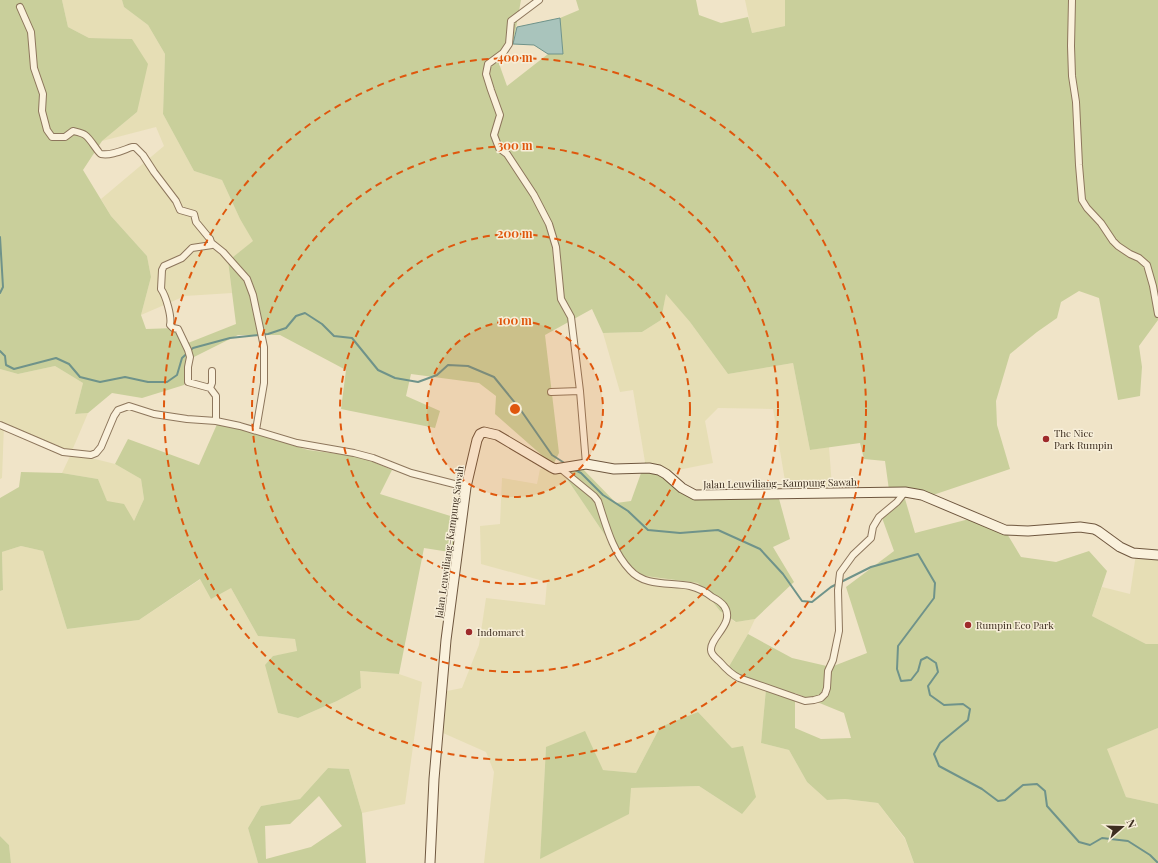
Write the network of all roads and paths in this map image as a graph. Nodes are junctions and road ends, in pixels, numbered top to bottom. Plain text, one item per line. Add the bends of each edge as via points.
1 (539, 0) edge
2 (1072, 0) edge
3 (20, 7) dead end
4 (213, 244) junction
5 (1158, 314) edge
6 (212, 371) dead end
7 (210, 388) junction
8 (580, 391) junction
9 (551, 392) dead end
10 (216, 421) junction
11 (0, 425) edge
12 (256, 430) junction
13 (581, 464) junction
14 (562, 468) junction
15 (466, 487) junction
16 (905, 492) junction
17 (1158, 555) edge
18 (430, 863) edge

1 - 8 street via 511,21 509,44 503,53 488,64 486,74 500,115 494,135 499,148 507,154 534,195 556,247 561,299 571,317
2 - 5 street via 1072,76 1082,200 1118,246 1147,265
3 - 4 street via 31,32 34,68 43,94 42,111 47,130 52,137 65,137 73,131 84,134 94,142 102,154 135,147 180,210 194,214 196,222
4 - 7 street via 210,247 192,248 182,258 168,264 162,270 161,289 170,313 170,325 178,329 188,350 188,382
4 - 12 street via 247,279 254,295 264,347 265,370
6 - 7 street
7 - 10 street via 216,396
8 - 9 street
8 - 13 street
10 - 11 street via 154,414 126,407 118,410 101,447 96,453 91,454 63,452
10 - 12 street
12 - 15 street via 298,443 373,458 411,473
13 - 14 main road, Jalan Leuwiliang–Kampung Sawah
13 - 16 main road, Jalan Leuwiliang–Kampung Sawah via 614,469 659,470 695,495
14 - 15 main road, Jalan Leuwiliang–Kampung Sawah via 551,467 497,435 484,432 476,440
14 - 16 street via 598,501 613,546 635,575 652,582 696,587 723,604 727,614 726,622 713,642 711,651 730,673 805,700 821,698 827,688 828,671 839,631 840,573 852,555 871,538 873,527 879,517
15 - 18 main road, Jalan Leuwiliang–Kampung Sawah via 446,640 434,779
16 - 17 main road, Jalan Leuwiliang–Kampung Sawah via 922,496 1005,530 1080,527 1094,529 1133,554

